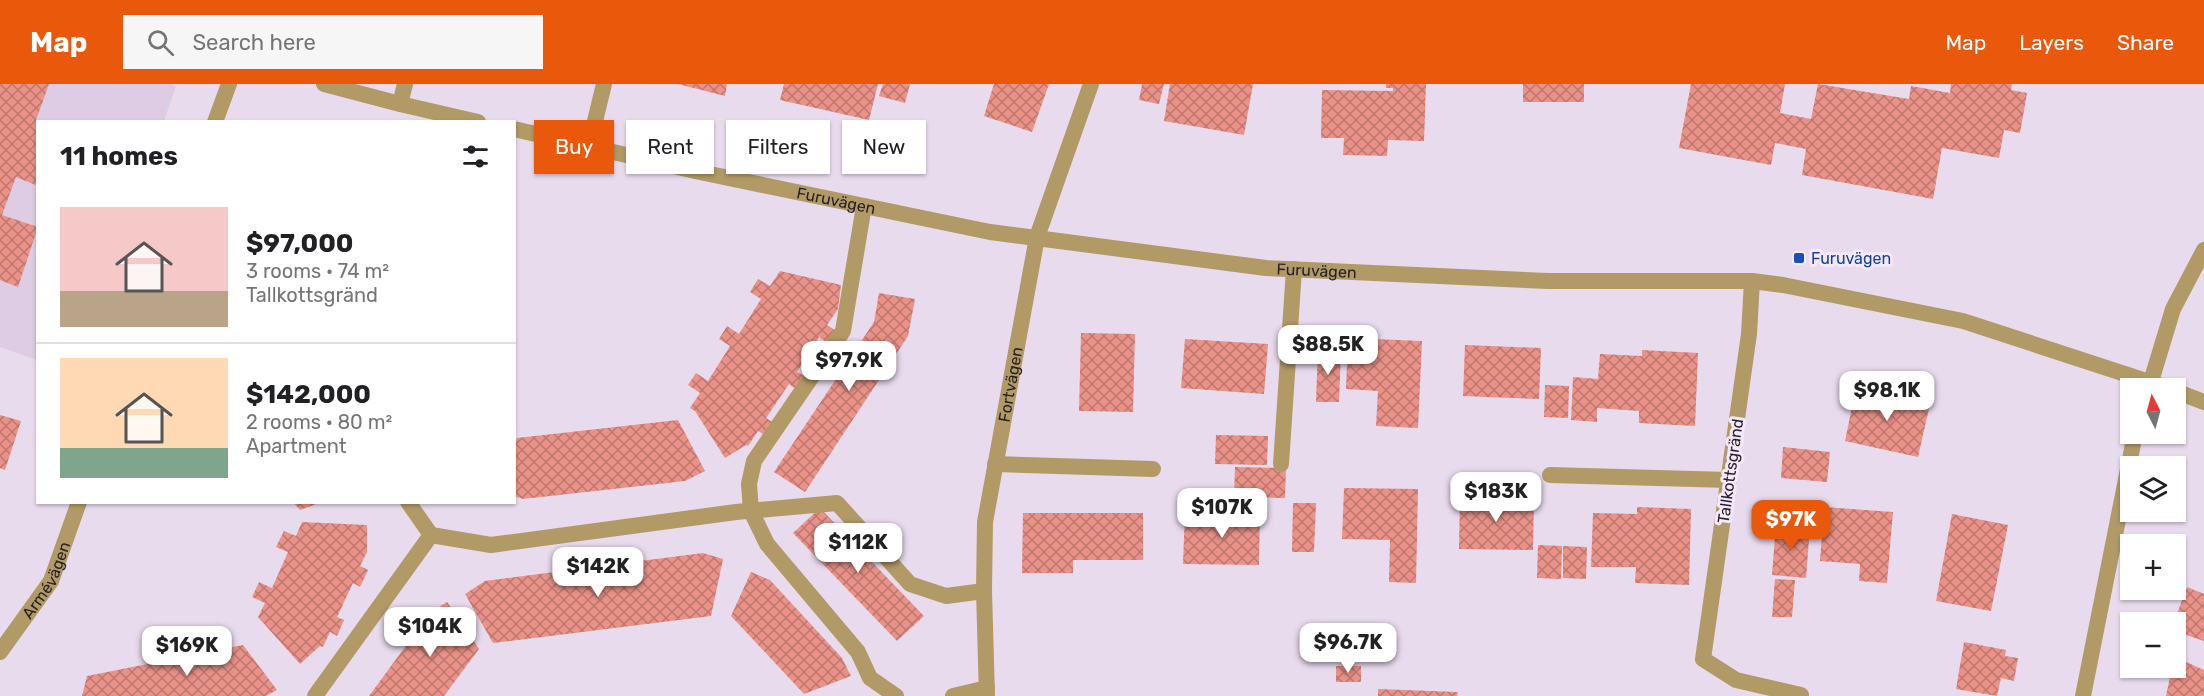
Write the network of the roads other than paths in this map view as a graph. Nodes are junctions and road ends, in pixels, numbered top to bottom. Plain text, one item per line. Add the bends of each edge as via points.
1 (229, 84) edge
2 (324, 84) edge
3 (405, 84) edge
4 (604, 84) edge
5 (1091, 84) edge
6 (399, 104) junction
7 (216, 120) edge
8 (469, 120) edge
9 (595, 120) edge
10 (516, 129) edge
11 (534, 134) edge
12 (614, 152) edge
13 (864, 206) junction
14 (1037, 237) junction
15 (2204, 250) edge
16 (1294, 269) junction
17 (1752, 281) junction
18 (2127, 378) edge
19 (2152, 378) edge
20 (2186, 395) edge
21 (2204, 402) edge
22 (2132, 444) edge
23 (995, 464) junction
24 (1281, 464) dead end
25 (1153, 469) dead end
26 (1550, 475) dead end
27 (1729, 480) junction
28 (78, 504) edge
29 (409, 504) edge
30 (751, 511) junction
31 (431, 535) junction
32 (984, 591) junction
33 (0, 652) edge
34 (987, 692) edge
35 (1801, 694) dead end
36 (315, 696) edge
37 (896, 696) edge
38 (953, 696) edge
39 (2083, 696) edge

1 - 7 street
2 - 6 street
3 - 6 street
4 - 9 street
5 - 14 street, Fortvägen
6 - 8 street
10 - 11 street, Furuvägen
12 - 13 street, Furuvägen
13 - 14 street, Furuvägen via 990,232
13 - 30 street via 843,331 754,461 748,484
14 - 16 street, Furuvägen
14 - 23 street, Fortvägen
15 - 19 street via 2173,309
16 - 17 street, Furuvägen via 1548,280
16 - 24 street
17 - 18 street, Furuvägen via 1964,321
17 - 27 street, Tallkottsgränd via 1749,334
20 - 21 street
22 - 39 street
23 - 25 street
23 - 32 street, Fortvägen via 985,522
26 - 27 street
27 - 35 street, Tallkottsgränd via 1703,659 1736,680
28 - 33 street, Armévägen via 51,581
29 - 31 street
30 - 31 street via 491,544
30 - 32 street via 837,503 910,584 946,596
30 - 37 street via 767,544 858,652 870,678
31 - 36 street
32 - 34 street, Fortvägen
34 - 38 street

